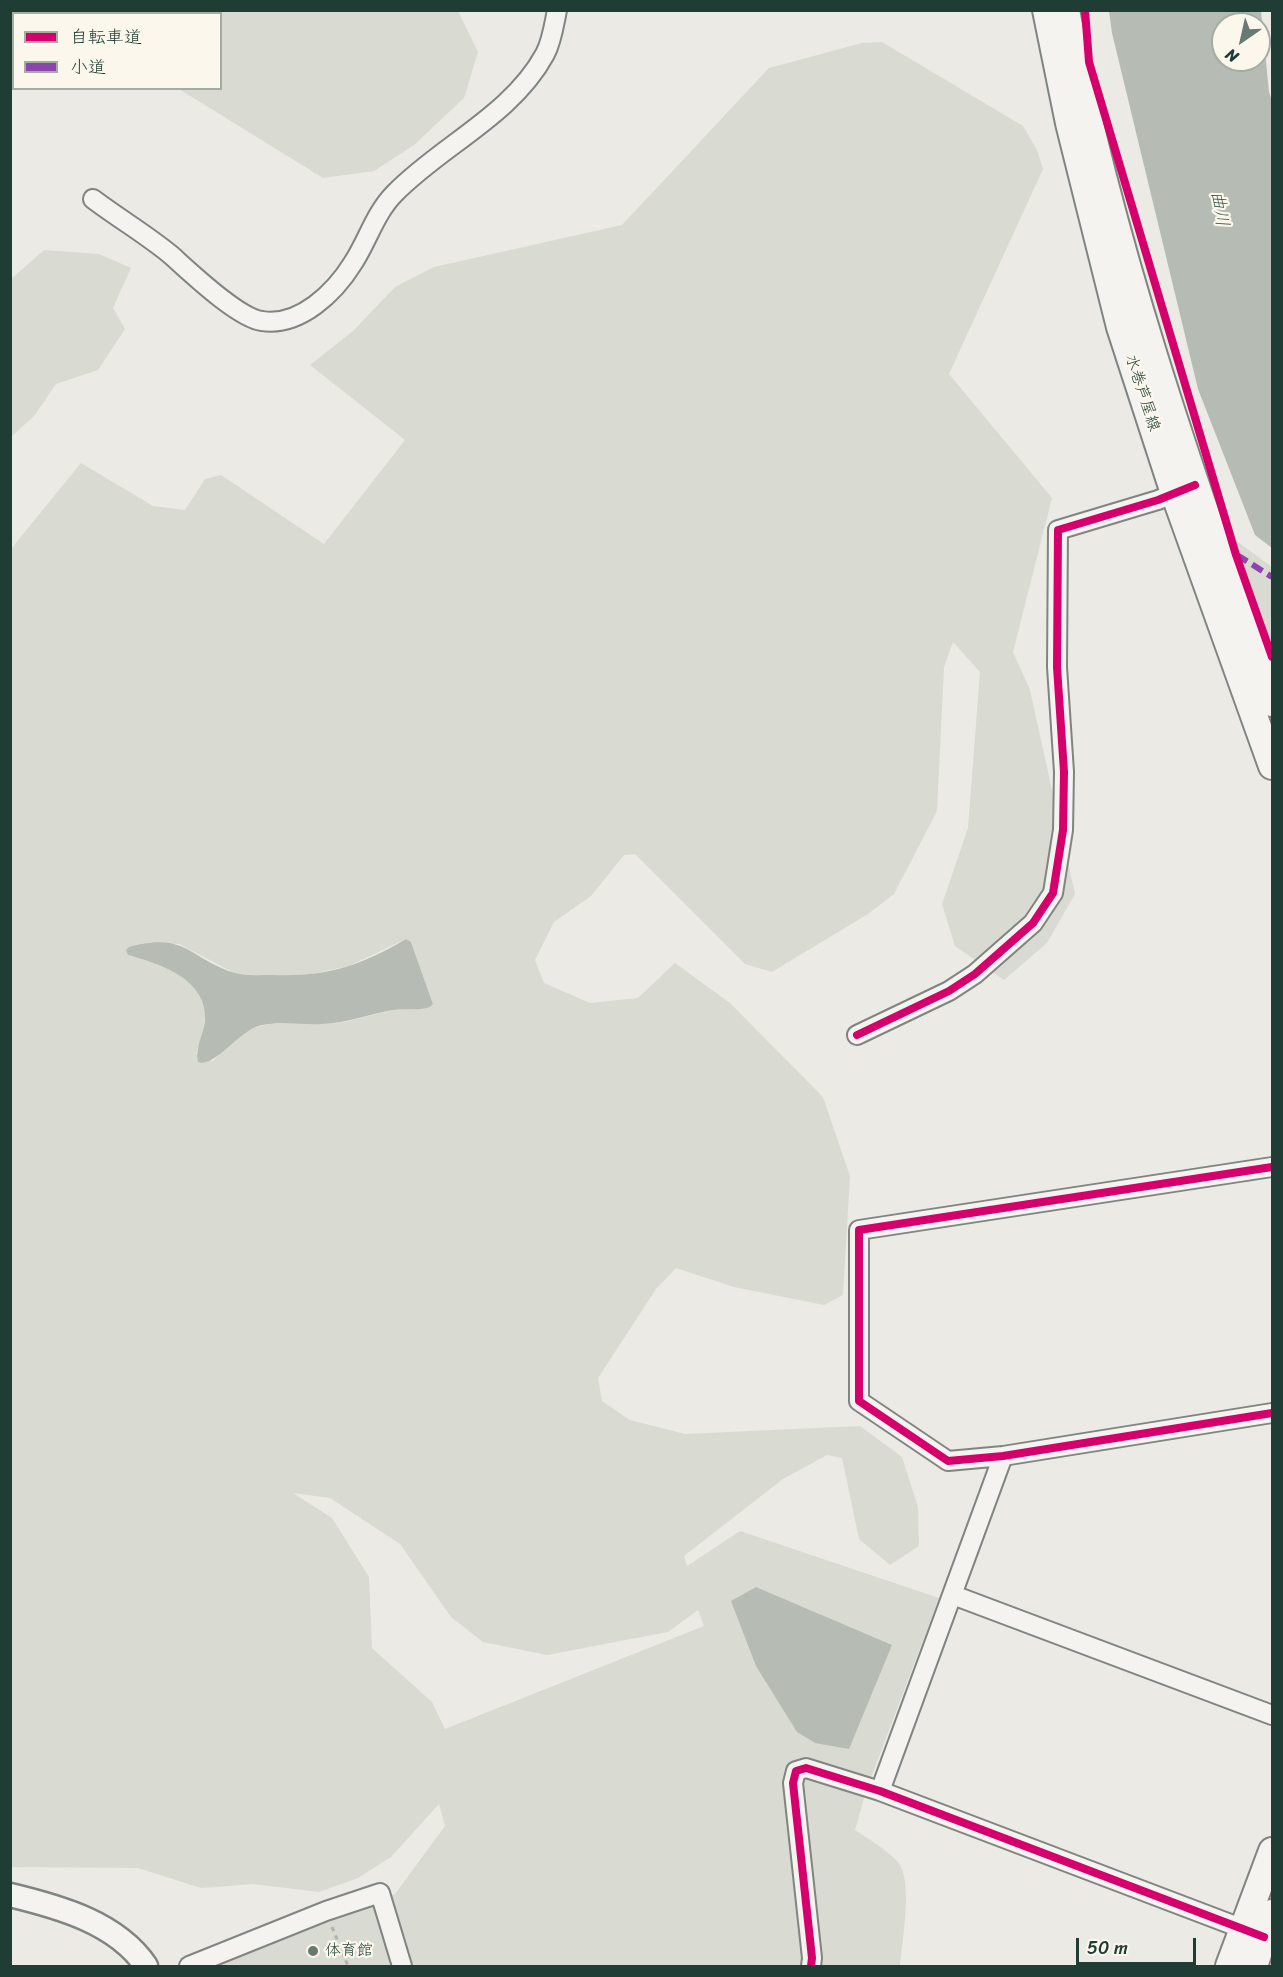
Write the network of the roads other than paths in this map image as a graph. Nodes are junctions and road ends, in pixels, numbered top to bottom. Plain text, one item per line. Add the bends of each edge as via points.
1 (557, 10) edge
2 (1047, 10) edge
3 (1066, 10) edge
4 (93, 199) dead end
5 (1185, 489) junction
6 (1263, 698) edge
7 (1272, 766) edge
8 (857, 1035) dead end
9 (1272, 1167) edge
10 (1272, 1413) edge
11 (1003, 1456) junction
12 (953, 1595) junction
13 (1272, 1714) edge
14 (880, 1791) junction
15 (1272, 1851) edge
16 (10, 1895) edge
17 (1272, 1913) edge
18 (1254, 1933) junction
19 (146, 1966) edge
20 (189, 1966) edge
21 (402, 1966) edge
22 (811, 1966) edge
23 (1229, 1966) edge
24 (1254, 1966) edge

1 - 4 street via 545,54 518,92 395,194 370,228 354,262 329,294 285,321 261,321 247,315
2 - 5 main road, 水巻芦屋線 via 1069,123 1120,327
3 - 5 main road, 水巻芦屋線 via 1076,66
5 - 6 main road, 水巻芦屋線
5 - 8 street via 1058,530 1057,668 1064,772 1063,830 1053,893 1033,923 975,974 949,991
6 - 7 main road, 水巻芦屋線
9 - 11 street via 859,1230 859,1401 948,1461
10 - 11 street
11 - 12 street
12 - 13 street
12 - 14 street
14 - 18 street
14 - 22 street via 806,1768 796,1771 793,1783
15 - 18 main road
16 - 19 street via 89,1920 117,1936
17 - 18 main road
18 - 23 main road
18 - 24 main road
20 - 21 street via 380,1893

